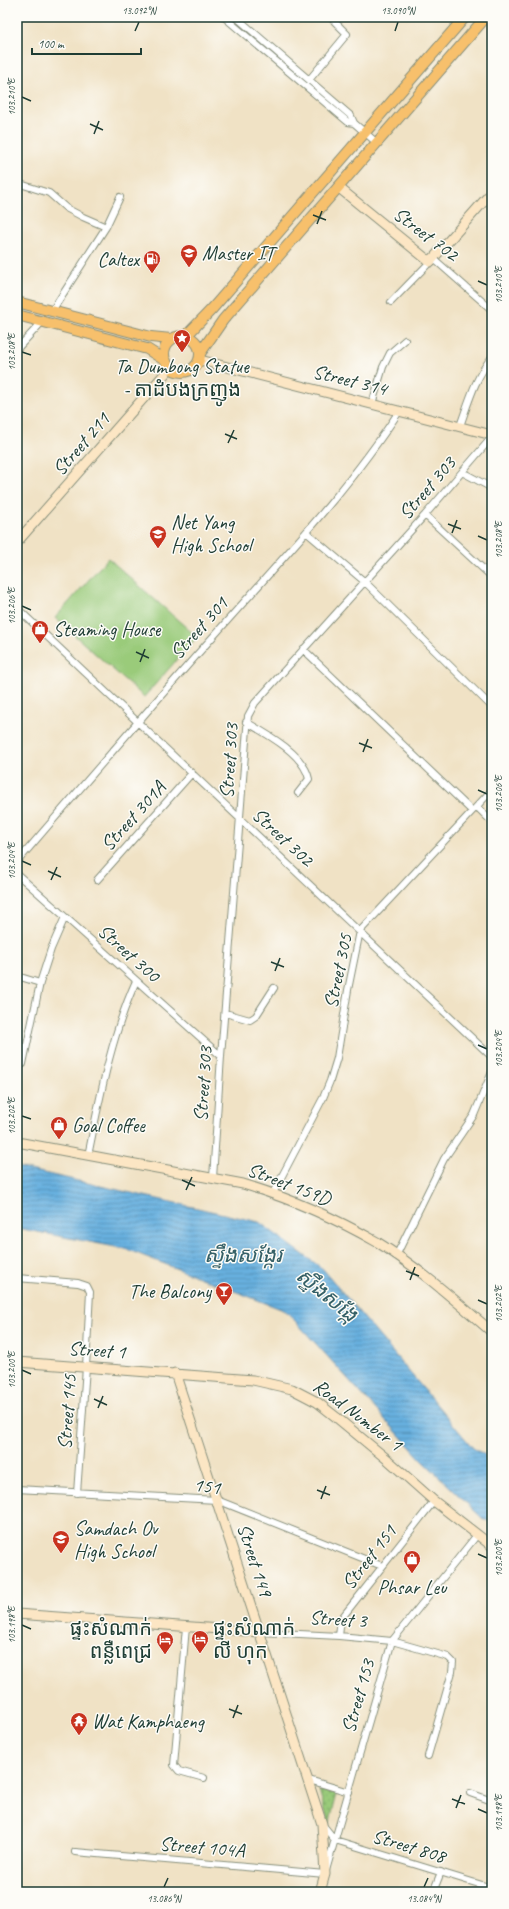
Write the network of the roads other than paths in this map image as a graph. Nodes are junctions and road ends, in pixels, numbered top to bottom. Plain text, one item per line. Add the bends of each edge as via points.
1 (224, 17) edge
2 (236, 17) edge
3 (330, 17) edge
4 (465, 17) edge
5 (486, 17) edge
6 (309, 80) junction
7 (354, 123) junction
8 (365, 132) junction
9 (377, 143) junction
10 (17, 183) edge
11 (338, 187) junction
12 (492, 192) edge
13 (120, 197) dead end
14 (106, 227) junction
15 (432, 260) junction
16 (17, 302) edge
17 (391, 302) dead end
18 (492, 310) edge
19 (52, 311) junction
20 (17, 315) edge
21 (42, 322) junction
22 (186, 336) junction
23 (172, 339) junction
24 (405, 340) dead end
25 (17, 349) edge
26 (200, 356) junction
27 (492, 357) edge
28 (168, 364) junction
29 (372, 404) junction
30 (400, 410) junction
31 (460, 426) junction
32 (492, 436) edge
33 (462, 472) junction
34 (492, 488) edge
35 (425, 515) junction
36 (306, 532) junction
37 (17, 542) edge
38 (492, 577) edge
39 (365, 582) junction
40 (17, 608) edge
41 (303, 649) junction
42 (492, 707) edge
43 (138, 722) junction
44 (246, 722) junction
45 (192, 773) junction
46 (492, 790) edge
47 (298, 793) dead end
48 (475, 809) junction
49 (241, 819) junction
50 (492, 822) edge
51 (17, 862) edge
52 (17, 874) edge
53 (97, 880) dead end
54 (65, 917) junction
55 (360, 931) junction
56 (17, 976) edge
57 (136, 981) junction
58 (40, 983) junction
59 (274, 988) dead end
60 (224, 1013) junction
61 (221, 1056) junction
62 (492, 1057) edge
63 (23, 1064) dead end
64 (492, 1072) edge
65 (17, 1142) edge
66 (88, 1156) junction
67 (214, 1178) junction
68 (273, 1193) junction
69 (396, 1256) junction
70 (17, 1278) edge
71 (492, 1332) edge
72 (17, 1362) edge
73 (86, 1367) junction
74 (175, 1373) junction
75 (17, 1489) edge
76 (76, 1493) junction
77 (217, 1500) junction
78 (434, 1501) junction
79 (476, 1535) junction
80 (492, 1546) edge
81 (382, 1566) junction
82 (17, 1614) edge
83 (186, 1627) junction
84 (260, 1632) junction
85 (339, 1636) junction
86 (392, 1641) junction
87 (428, 1756) dead end
88 (204, 1778) dead end
89 (309, 1780) junction
90 (349, 1792) junction
91 (470, 1793) dead end
92 (492, 1801) edge
93 (322, 1824) junction
94 (335, 1840) junction
95 (75, 1852) dead end
96 (441, 1872) junction
97 (325, 1874) junction
98 (492, 1888) edge
99 (320, 1892) edge
100 (434, 1892) edge

1 - 7 street via 336,113 348,122
2 - 6 street
3 - 6 street via 347,34
4 - 8 main road
5 - 9 main road
6 - 7 street via 351,116
7 - 8 street
8 - 9 street
8 - 22 main road
9 - 11 main road
10 - 14 street via 40,188 50,193 66,208
11 - 15 street, Street 702
11 - 26 main road via 223,320
12 - 15 street
13 - 14 street
14 - 19 street
15 - 17 street
15 - 18 street, Street 702
16 - 19 main road
19 - 23 main road via 151,337
20 - 21 main road
21 - 25 street
21 - 28 main road via 147,349
22 - 23 main road
22 - 26 main road via 194,340
23 - 28 main road via 166,347
24 - 29 street via 390,353
26 - 28 main road via 194,368 184,372 174,370
26 - 29 street, Street 314
27 - 31 street via 476,381
28 - 37 street, Street 211
29 - 30 street, Street 314
30 - 31 street, Street 314
30 - 36 street, Street 301 via 375,449
31 - 32 street, Street 314
32 - 33 street, Street 303
33 - 34 street
33 - 35 street, Street 303
35 - 38 street
35 - 39 street, Street 303
36 - 39 street
36 - 43 street, Street 301
39 - 41 street, Street 303
39 - 42 street
40 - 43 street, Street 302
41 - 44 street, Street 303 via 255,703
41 - 48 street
43 - 45 street, Street 302
43 - 51 street, Street 301
44 - 47 street via 283,744 307,770 308,779
44 - 49 street, Street 303
45 - 49 street, Street 302
45 - 53 street, Street 301A
46 - 48 street, Street 305
48 - 50 street
48 - 55 street, Street 305
49 - 55 street, Street 302
49 - 60 street, Street 303
52 - 54 street, Street 300
54 - 57 street, Street 300
54 - 58 street via 50,949
55 - 62 street, Street 302
55 - 68 street, Street 305 via 337,1058 330,1081
56 - 58 street
57 - 61 street, Street 300
57 - 66 street via 111,1056
58 - 63 street
59 - 60 street via 256,1016 250,1020
60 - 61 street, Street 303
61 - 67 street, Street 303
64 - 69 street via 474,1115 444,1159
65 - 66 street, Street 159D
66 - 67 street, Street 159D
67 - 68 street, Street 159D
68 - 69 street, Street 159D via 348,1227
69 - 71 street, Street 159D
70 - 73 street, Street 145 via 87,1286 90,1292
72 - 73 street, Street 1
73 - 74 street, Street 1
73 - 76 street, Street 145
74 - 77 street, Street 149
74 - 78 street, Road Number 1 via 268,1382 304,1395 336,1417
75 - 76 street, 151
76 - 77 street, 151
77 - 81 street, 151
77 - 84 street, Street 149
78 - 79 street, Road Number 1
78 - 81 street, Street 151
79 - 80 street, Road Number 1
79 - 86 street, Street 153
81 - 85 street, Street 151 via 341,1619
82 - 83 street, Street 3
83 - 84 street, Street 3
83 - 88 street via 174,1765 179,1771
84 - 85 street, Street 3
84 - 89 street, Street 149
85 - 86 street, Street 3
86 - 87 street, Street 3 via 448,1657 453,1662
86 - 90 street, Street 153
89 - 90 street
89 - 93 street, Street 149
90 - 94 street, Street 153
91 - 92 street
93 - 94 street
93 - 97 street, Street 149
94 - 96 street, Street 808
94 - 97 street, Street 153
95 - 97 street, Street 104A
96 - 98 street, Street 808
96 - 100 street
97 - 99 street, Street 153

